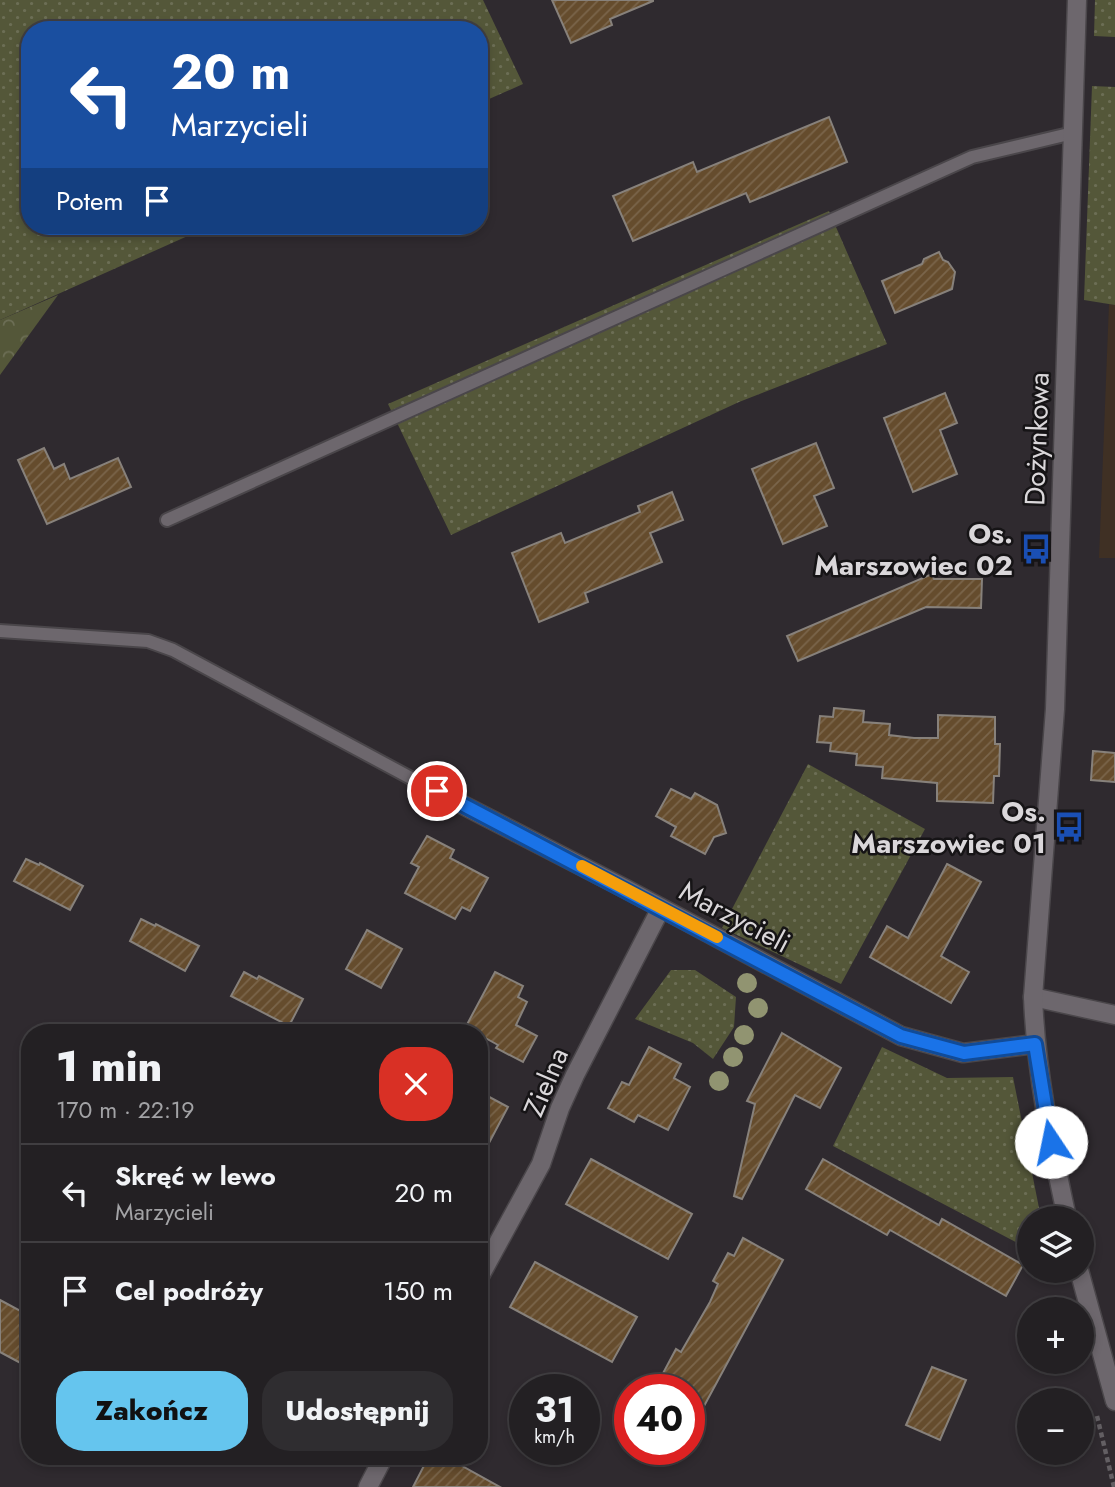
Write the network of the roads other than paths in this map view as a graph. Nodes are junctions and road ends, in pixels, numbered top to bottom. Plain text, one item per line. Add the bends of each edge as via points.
1 (1077, 0) edge
2 (1073, 133) junction
3 (167, 520) dead end
4 (0, 631) edge
5 (422, 784) joint
6 (661, 908) junction
7 (1033, 997) junction
8 (1115, 1015) edge
9 (1035, 1044) junction
10 (1064, 1206) edge
11 (488, 1261) edge
12 (1083, 1283) edge
13 (1113, 1381) edge
14 (1115, 1401) edge
15 (379, 1465) edge
16 (368, 1487) edge

1 - 2 street, Dożynkowa
2 - 3 lane via 972,157
2 - 7 street, Dożynkowa via 1055,696
4 - 5 lane via 148,641 173,650
5 - 6 street, Marzycieli
6 - 9 street, Marzycieli via 901,1036 964,1053
6 - 11 street, Zielna via 575,1075 541,1164
7 - 8 street
7 - 9 street, Dożynkowa
9 - 10 street, Dożynkowa
12 - 13 street
13 - 14 street
15 - 16 street

